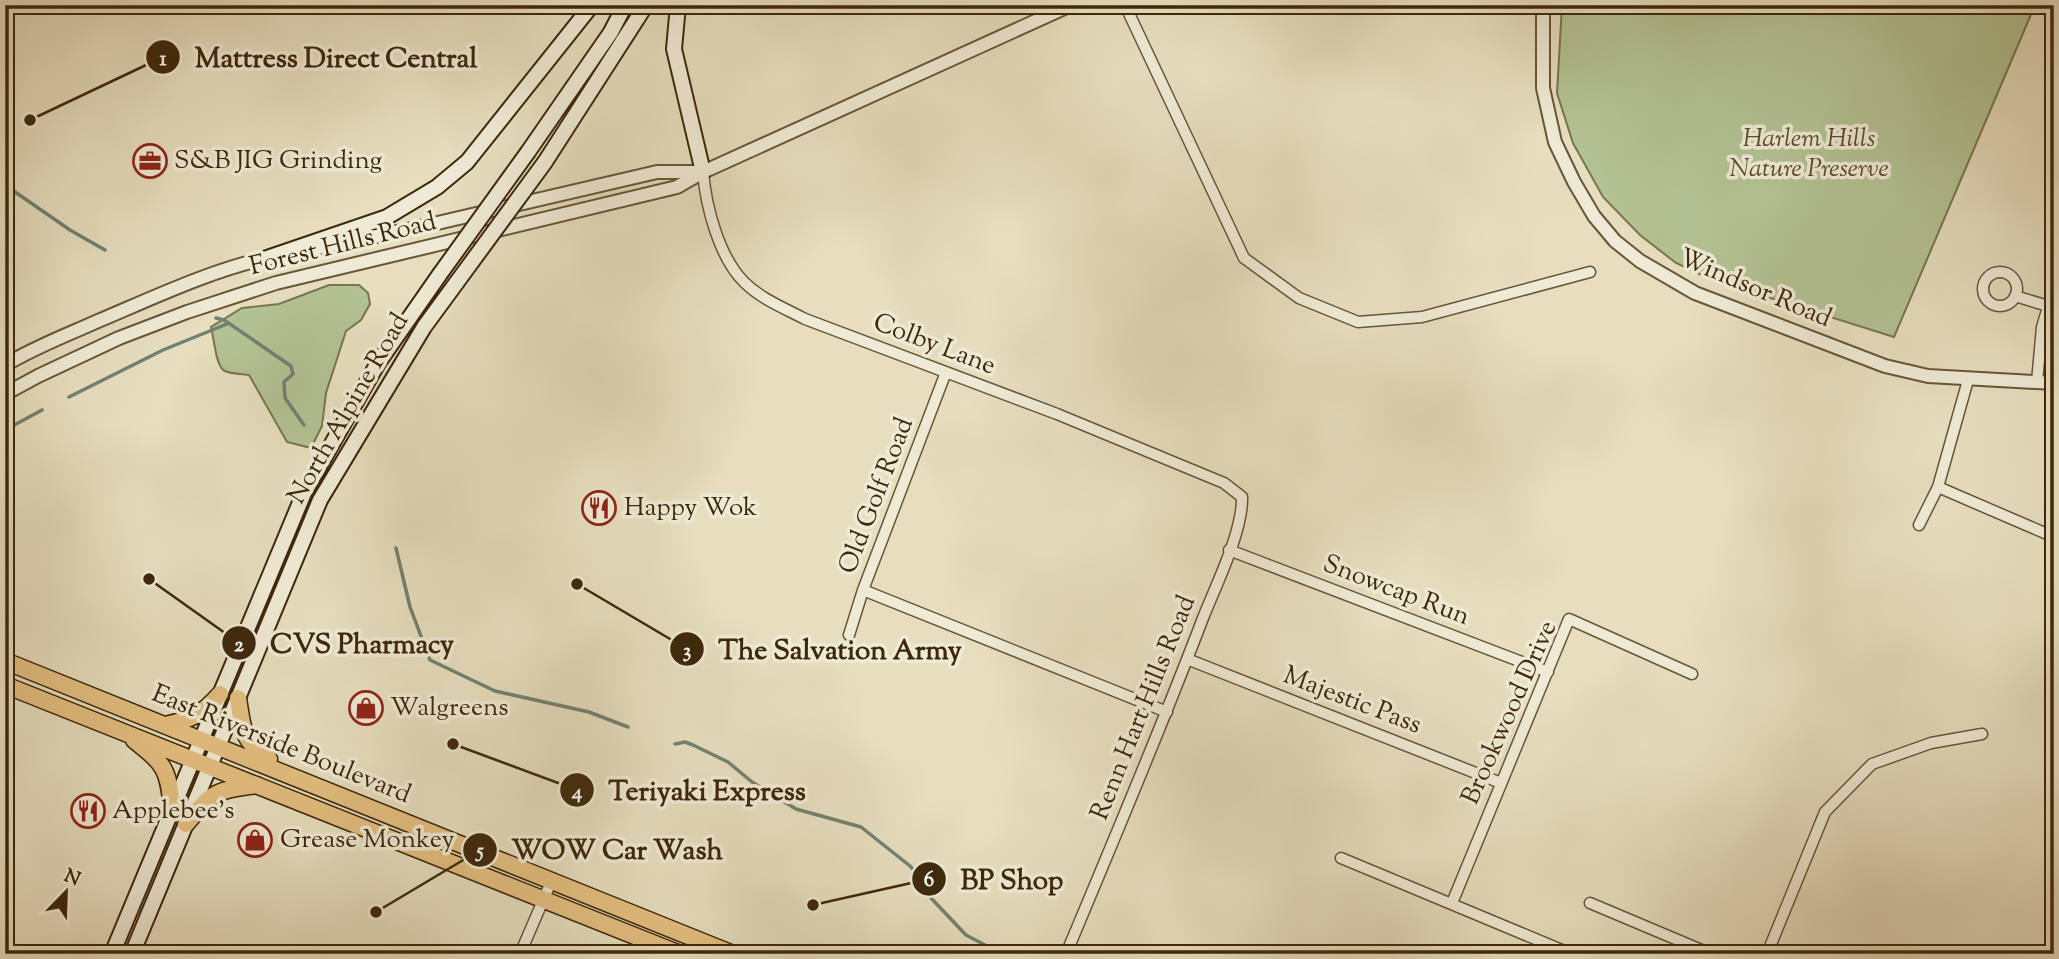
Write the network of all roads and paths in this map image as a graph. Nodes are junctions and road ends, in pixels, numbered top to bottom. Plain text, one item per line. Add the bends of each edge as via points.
1 (592, 5) edge
2 (625, 5) edge
3 (646, 5) edge
4 (678, 5) edge
5 (1071, 5) edge
6 (1125, 5) edge
7 (1543, 5) edge
8 (2054, 96) edge
9 (2054, 125) edge
10 (703, 173) junction
11 (264, 259) junction
12 (1590, 272) dead end
13 (2054, 287) edge
14 (2015, 296) dead end
15 (2048, 306) junction
16 (5, 365) edge
17 (946, 372) junction
18 (1968, 380) junction
19 (2037, 382) junction
20 (2054, 383) edge
21 (5, 394) edge
22 (1224, 484) joint
23 (1938, 487) junction
24 (1919, 525) dead end
25 (2054, 537) edge
26 (1229, 550) junction
27 (863, 590) junction
28 (849, 635) dead end
29 (1187, 659) junction
30 (5, 661) edge
31 (1548, 672) junction
32 (1692, 674) dead end
33 (5, 685) edge
34 (220, 694) junction
35 (238, 698) junction
36 (1167, 712) junction
37 (166, 725) junction
38 (121, 730) junction
39 (1982, 734) dead end
40 (201, 739) junction
41 (218, 746) junction
42 (193, 759) junction
43 (210, 766) junction
44 (291, 775) junction
45 (1501, 783) junction
46 (259, 785) junction
47 (172, 808) junction
48 (186, 824) junction
49 (1341, 858) dead end
50 (551, 881) junction
51 (543, 900) junction
52 (1452, 903) junction
53 (1590, 903) dead end
54 (127, 919) junction
55 (143, 926) junction
56 (1569, 953) edge
57 (112, 954) edge
58 (132, 954) edge
59 (520, 954) edge
60 (680, 954) edge
61 (733, 954) edge
62 (1066, 954) edge
63 (1711, 954) edge
64 (1767, 954) edge

1 - 11 main road via 467,162 437,187 387,217
2 - 34 main road, North Alpine Road, bridge via 611,32 378,363 304,493
3 - 35 main road, North Alpine Road, bridge via 545,162 424,327 320,500
4 - 10 main road via 674,49
5 - 10 street, Forest Hills Road
6 - 12 street via 1244,258 1299,298 1358,322 1422,317
7 - 18 street, Windsor Road via 1542,88 1555,142 1594,216 1615,241 1695,293 1885,366
8 - 9 street
10 - 11 street, Forest Hills Road via 657,172
10 - 17 street, Colby Lane via 706,201 724,254 743,282 805,319
10 - 21 street, Forest Hills Road via 677,187 265,286 119,338
11 - 16 street, Forest Hills Road via 163,292
13 - 15 street
14 - 15 street
15 - 19 street
17 - 22 street, Colby Lane
17 - 27 street, Old Golf Road
18 - 19 street, Windsor Road
18 - 23 street
19 - 20 street, Windsor Road
22 - 26 street, Renn Hart Hills Road via 1242,497 1243,512
23 - 24 street
23 - 25 street
26 - 29 street, Renn Hart Hills Road
26 - 31 street, Snowcap Run
27 - 28 street, Old Golf Road
27 - 36 street
29 - 36 street, Renn Hart Hills Road
29 - 45 street, Majestic Pass
30 - 37 main road, East Riverside Boulevard
31 - 32 street, Brookwood Drive via 1569,619
31 - 45 street, Brookwood Drive
33 - 38 main road, East Riverside Boulevard
34 - 37 main road via 203,713
34 - 40 main road, North Alpine Road
35 - 41 main road, North Alpine Road
35 - 44 main road via 243,732 252,748
36 - 62 street, Renn Hart Hills Road
37 - 40 main road, East Riverside Boulevard
38 - 42 main road, East Riverside Boulevard
38 - 47 main road via 155,758 169,777
39 - 64 street via 1931,743 1872,764 1853,783 1825,812
40 - 41 main road, East Riverside Boulevard
40 - 42 main road, North Alpine Road
41 - 43 main road, North Alpine Road
41 - 44 main road, East Riverside Boulevard
42 - 43 main road, East Riverside Boulevard
42 - 47 main road, North Alpine Road
43 - 46 main road, East Riverside Boulevard
43 - 48 main road, North Alpine Road
44 - 50 main road, East Riverside Boulevard
45 - 52 street, Brookwood Drive
46 - 48 main road via 221,790
46 - 51 main road, East Riverside Boulevard
47 - 54 main road, North Alpine Road
48 - 55 main road, North Alpine Road
49 - 52 street
50 - 51 street
50 - 61 main road, East Riverside Boulevard
51 - 59 street
51 - 60 main road, East Riverside Boulevard
52 - 56 street
53 - 63 street
54 - 55 main road
54 - 57 main road, North Alpine Road
55 - 58 main road, North Alpine Road

